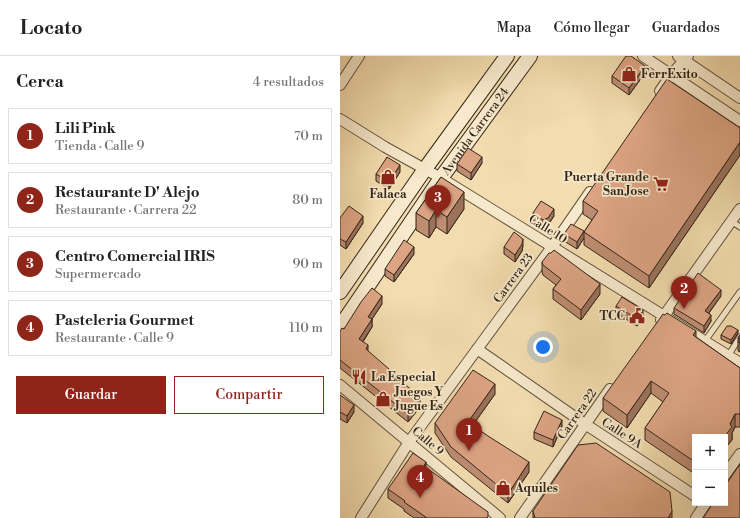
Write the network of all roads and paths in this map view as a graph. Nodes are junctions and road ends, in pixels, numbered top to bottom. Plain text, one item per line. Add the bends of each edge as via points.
1 (359, 56) edge
2 (507, 56) edge
3 (530, 56) edge
4 (643, 56) edge
5 (683, 57) edge
6 (671, 75) junction
7 (340, 85) edge
8 (740, 98) edge
9 (654, 100) edge
10 (340, 119) edge
11 (740, 121) edge
12 (426, 169) junction
13 (441, 178) junction
14 (596, 183) edge
15 (740, 209) edge
16 (731, 221) junction
17 (740, 227) edge
18 (552, 247) junction
19 (340, 292) edge
20 (740, 292) edge
21 (664, 315) junction
22 (340, 327) edge
23 (654, 328) edge
24 (740, 337) edge
25 (705, 341) junction
26 (477, 349) junction
27 (728, 356) junction
28 (740, 363) edge
29 (618, 379) edge
30 (340, 385) edge
31 (585, 424) junction
32 (409, 442) junction
33 (740, 454) edge
34 (728, 471) edge
35 (692, 494) edge
36 (704, 506) edge
37 (361, 518) edge
38 (500, 518) edge
39 (520, 518) edge
40 (696, 518) edge

1 - 7 street
2 - 12 main road, Avenida Carrera 24
3 - 13 main road, Avenida Carrera 24
4 - 6 street
5 - 6 street
5 - 8 street
6 - 9 street
6 - 11 street
10 - 12 street, Calle 10
12 - 13 street, Calle 10
12 - 19 main road, Avenida Carrera 24
13 - 18 street, Calle 10
13 - 22 main road, Avenida Carrera 24
14 - 18 street, Carrera 23
15 - 16 street
16 - 17 lane
16 - 21 street
18 - 21 street, Calle 10
18 - 26 street, Carrera 23
20 - 25 lane
21 - 23 street
21 - 25 street, Calle 10
24 - 27 lane
25 - 27 street, Calle 10
26 - 31 street, Calle 9A
26 - 32 street, Carrera 23
27 - 28 street, Calle 10
29 - 31 street, Carrera 22
30 - 32 street, Calle 9
31 - 35 street, Calle 9A
31 - 39 street, Carrera 22
32 - 37 street, Carrera 23
32 - 38 street, Calle 9
33 - 34 street
36 - 40 street

